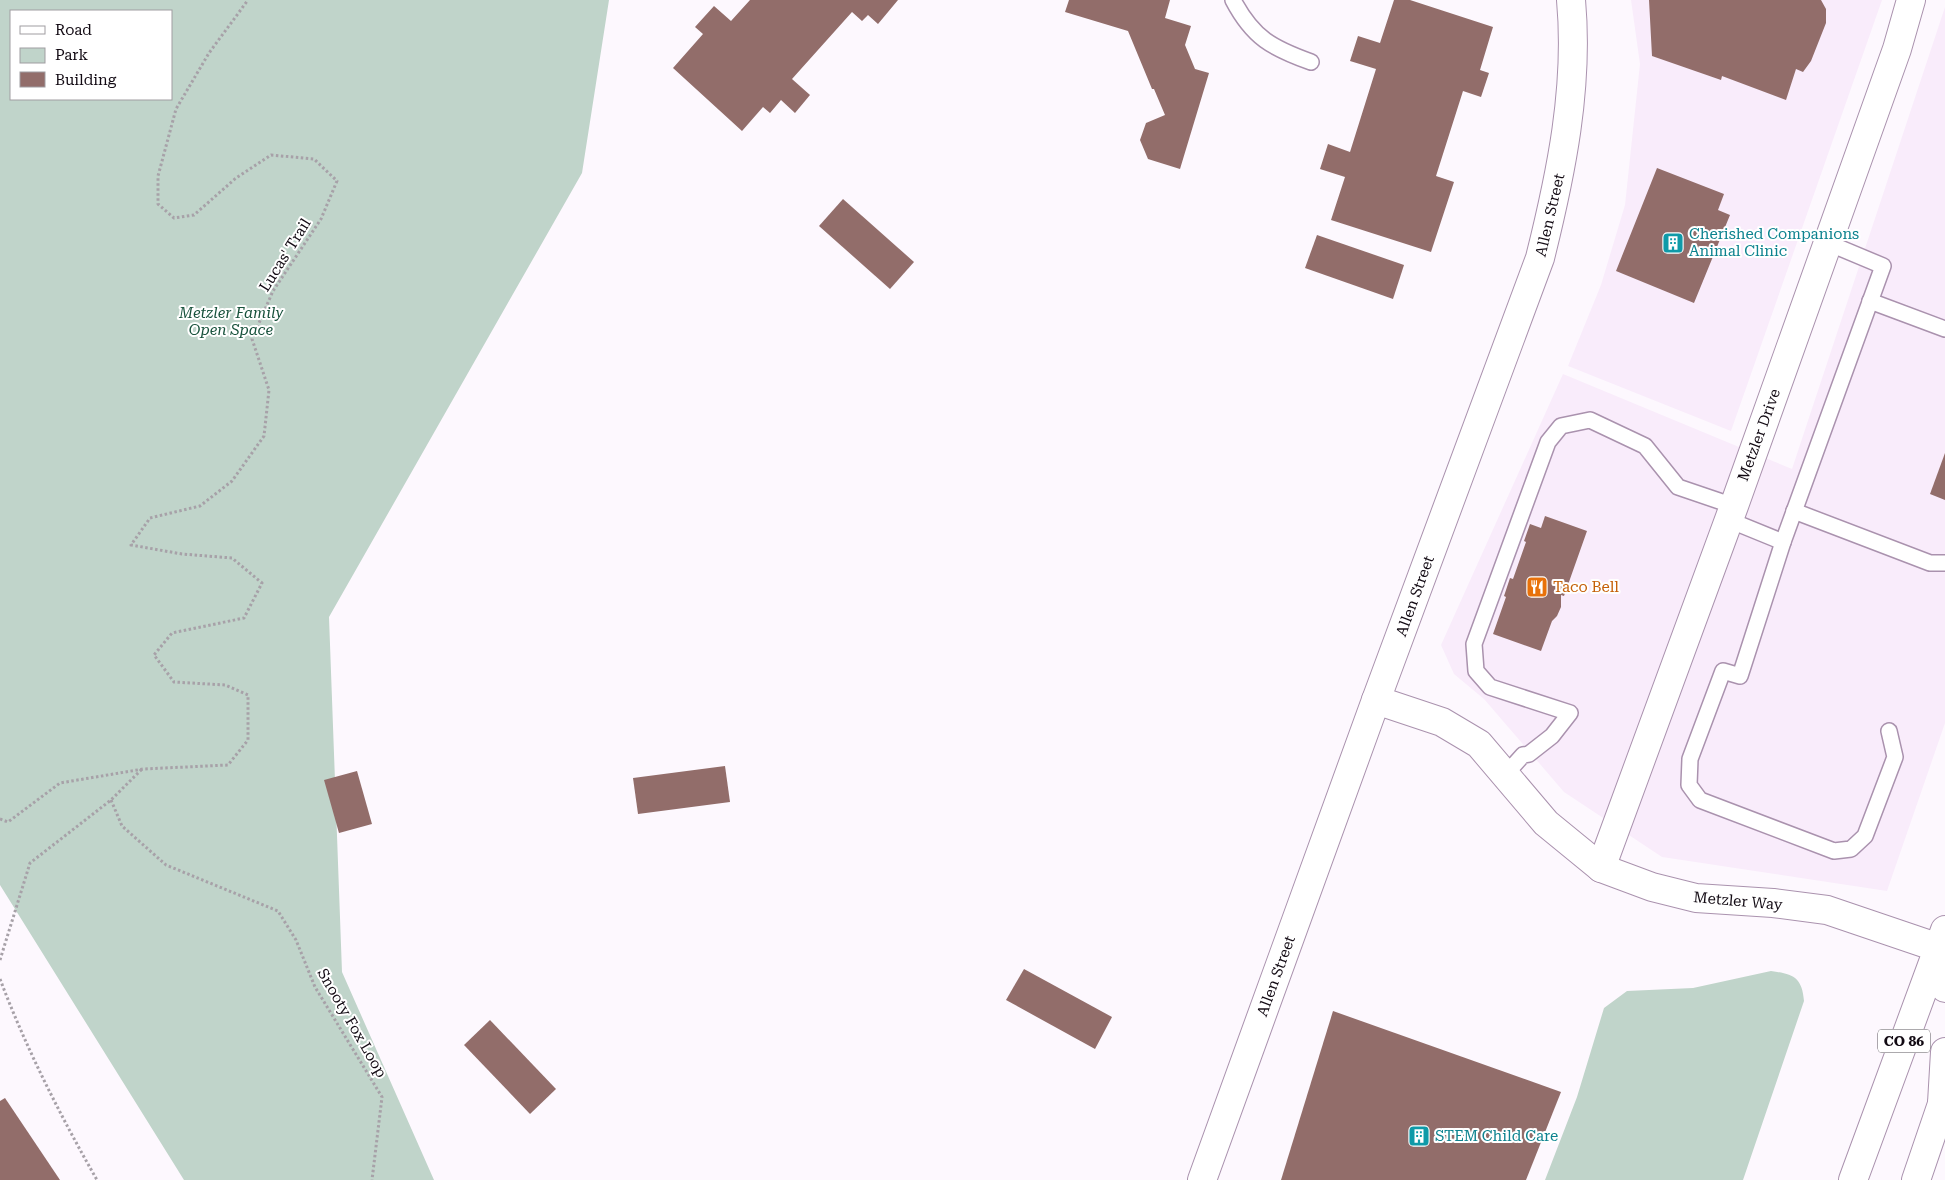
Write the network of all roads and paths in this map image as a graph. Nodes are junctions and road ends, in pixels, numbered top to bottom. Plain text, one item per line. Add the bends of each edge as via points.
1 (248, 0) edge
2 (1233, 0) edge
3 (1571, 0) edge
4 (1911, 0) edge
5 (1311, 62) dead end
6 (1828, 243) junction
7 (1870, 301) junction
8 (1945, 329) edge
9 (1794, 511) junction
10 (1732, 513) junction
11 (1782, 542) junction
12 (1945, 563) edge
13 (1376, 700) junction
14 (1889, 731) dead end
15 (143, 769) junction
16 (1506, 775) junction
17 (111, 800) junction
18 (0, 819) edge
19 (1601, 868) junction
20 (1942, 939) edge
21 (0, 960) edge
22 (0, 978) edge
23 (1945, 988) edge
24 (1945, 1052) edge
25 (1944, 1099) edge
26 (97, 1180) edge
27 (372, 1180) edge
28 (1202, 1180) edge
29 (1853, 1180) edge
30 (1916, 1180) edge

1 - 15 path, Lucas' Trail via 208,53 176,109 158,176 158,204 174,218 194,215 236,178 272,155 314,159 337,180 321,219 273,290 252,339 269,390 264,436 232,481 200,506 150,518 131,546 232,558 262,584 244,618 172,633 154,655 174,682 225,684 248,694 248,740 228,766
2 - 5 lane via 1255,33 1265,41 1280,51
3 - 13 main road, Allen Street via 1569,118 1540,258
4 - 6 main road, Metzler Drive via 1897,49
6 - 7 lane via 1883,266
6 - 10 main road, Metzler Drive
7 - 8 lane
7 - 9 lane
9 - 11 lane
9 - 12 lane via 1930,563
10 - 11 lane
10 - 16 lane via 1678,487 1645,446 1590,420 1561,426 1548,442 1474,644 1476,671 1490,687 1570,713 1552,736 1523,756
10 - 19 main road, Metzler Drive
11 - 14 lane via 1740,676 1723,671 1690,759 1689,785 1700,800 1834,852 1851,850 1865,836 1896,757
13 - 16 main road, Metzler Way via 1442,722 1479,744
13 - 28 main road, Allen Street
15 - 17 path
15 - 18 path via 60,783 8,822
16 - 19 main road, Metzler Way via 1546,823
17 - 21 path via 30,863
17 - 27 path, Snooty Fox Loop via 122,826 166,865 278,911 296,940 315,987 382,1097
19 - 20 main road, Metzler Way via 1652,887 1696,898 1827,910
20 - 23 main road
20 - 29 main road, CO 86
22 - 26 path via 20,1032
24 - 25 main road
25 - 30 main road

